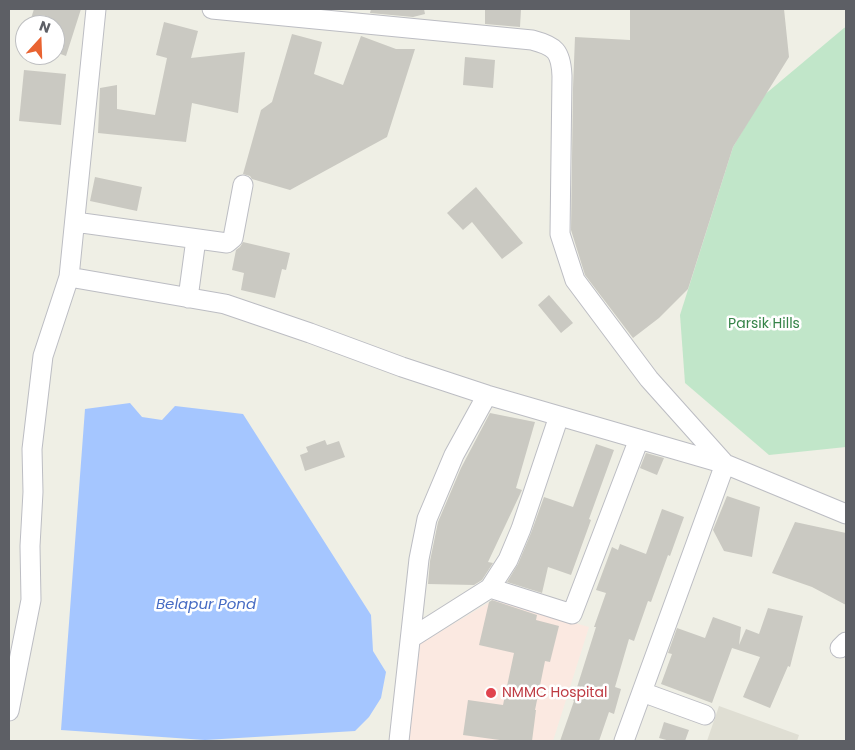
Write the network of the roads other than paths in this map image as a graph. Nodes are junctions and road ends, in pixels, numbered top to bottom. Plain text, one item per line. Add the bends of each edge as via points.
1 (96, 9) edge
2 (212, 9) edge
3 (243, 185) dead end
4 (75, 222) junction
5 (196, 239) junction
6 (69, 277) junction
7 (188, 298) junction
8 (487, 395) junction
9 (559, 416) junction
10 (639, 439) junction
11 (725, 464) junction
12 (846, 514) edge
13 (490, 588) junction
14 (411, 638) junction
15 (642, 692) junction
16 (9, 711) edge
17 (705, 715) dead end
18 (399, 741) edge
19 (624, 741) edge

1 - 4 street
2 - 11 street via 532,40 555,50 562,70 560,234 575,280 648,379
3 - 5 street via 233,238 227,243
4 - 5 street
4 - 6 street
5 - 7 street
6 - 7 street
6 - 16 street via 43,356 32,449 30,600
7 - 8 street via 225,304
8 - 9 street
8 - 14 street via 454,455 427,519 419,559
9 - 10 street
9 - 13 street via 521,529 508,560
10 - 11 street
10 - 13 street via 572,614
11 - 12 street
11 - 15 street
13 - 14 street
14 - 18 street
15 - 17 street
15 - 19 street

